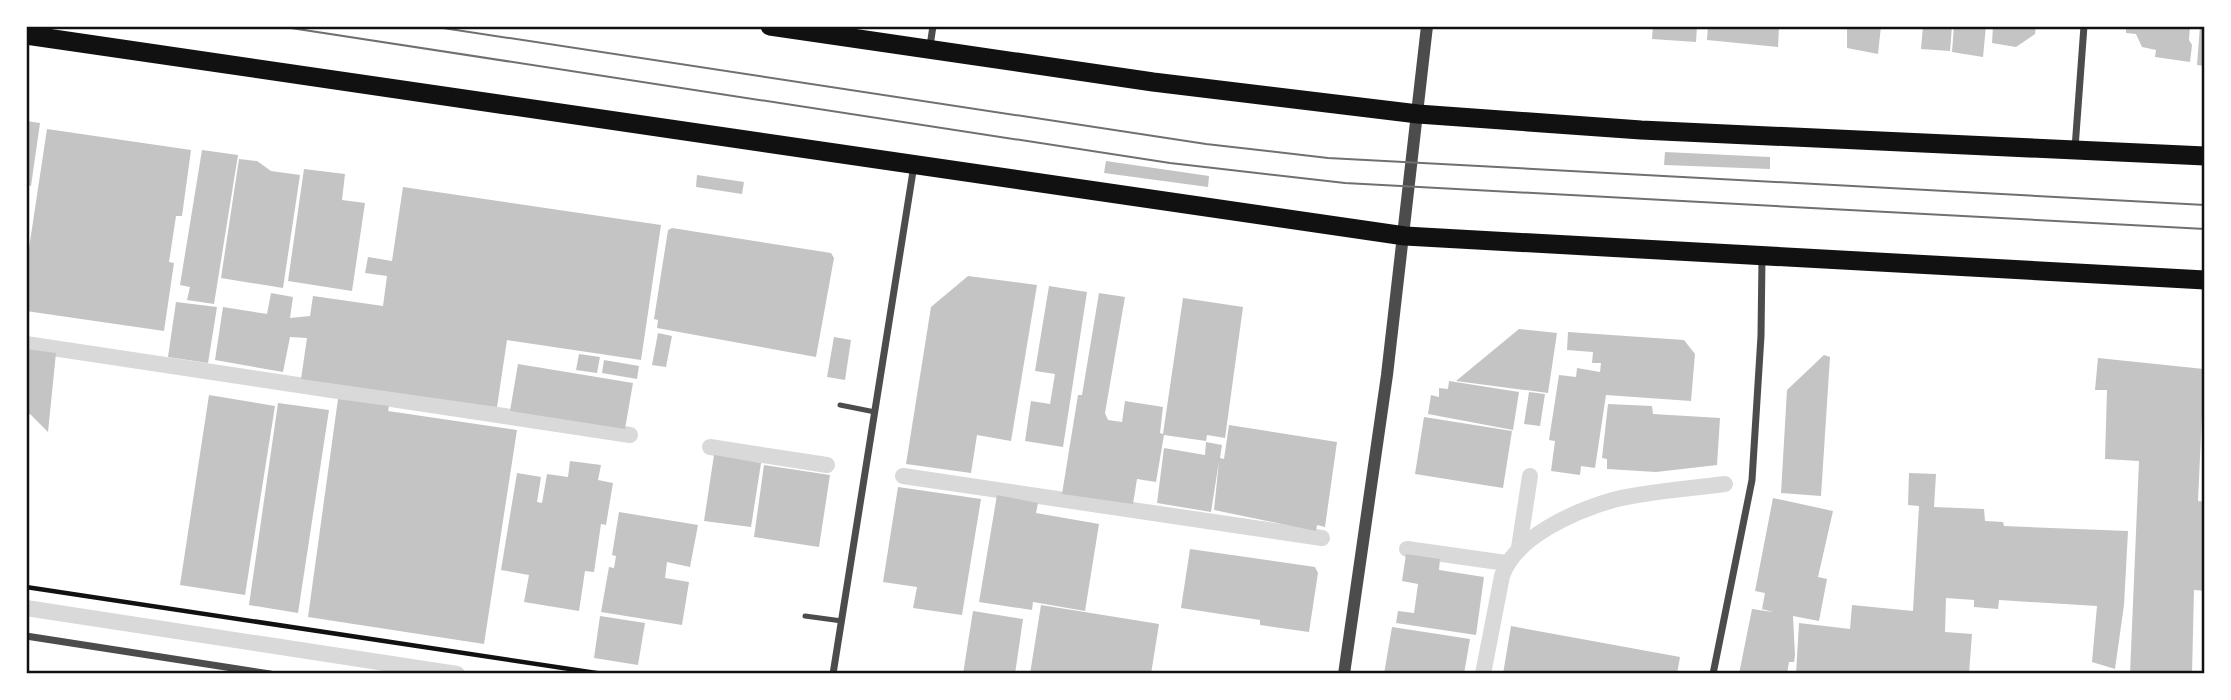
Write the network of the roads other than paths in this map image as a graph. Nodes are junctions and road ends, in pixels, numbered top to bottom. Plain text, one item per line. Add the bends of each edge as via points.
1 (770, 26) edge
2 (933, 26) edge
3 (1427, 26) edge
4 (2084, 26) edge
5 (26, 34) edge
6 (929, 51) junction
7 (1418, 114) junction
8 (2075, 149) junction
9 (2205, 156) edge
10 (914, 164) junction
11 (1405, 236) junction
12 (1762, 257) junction
13 (2205, 280) edge
14 (840, 405) dead end
15 (875, 412) junction
16 (805, 616) dead end
17 (842, 621) junction
18 (26, 636) edge
19 (270, 674) edge
20 (833, 674) edge
21 (1344, 674) edge
22 (1713, 674) edge

1 - 6 highway
2 - 6 street
3 - 7 street
4 - 8 street
5 - 10 highway
6 - 7 highway
7 - 8 highway via 1641,130
7 - 11 street
8 - 9 highway
10 - 11 highway
10 - 15 street
11 - 12 highway
11 - 21 street
12 - 13 highway
12 - 22 street via 1752,480
14 - 15 lane
15 - 17 street
16 - 17 lane
17 - 20 street
18 - 19 street

